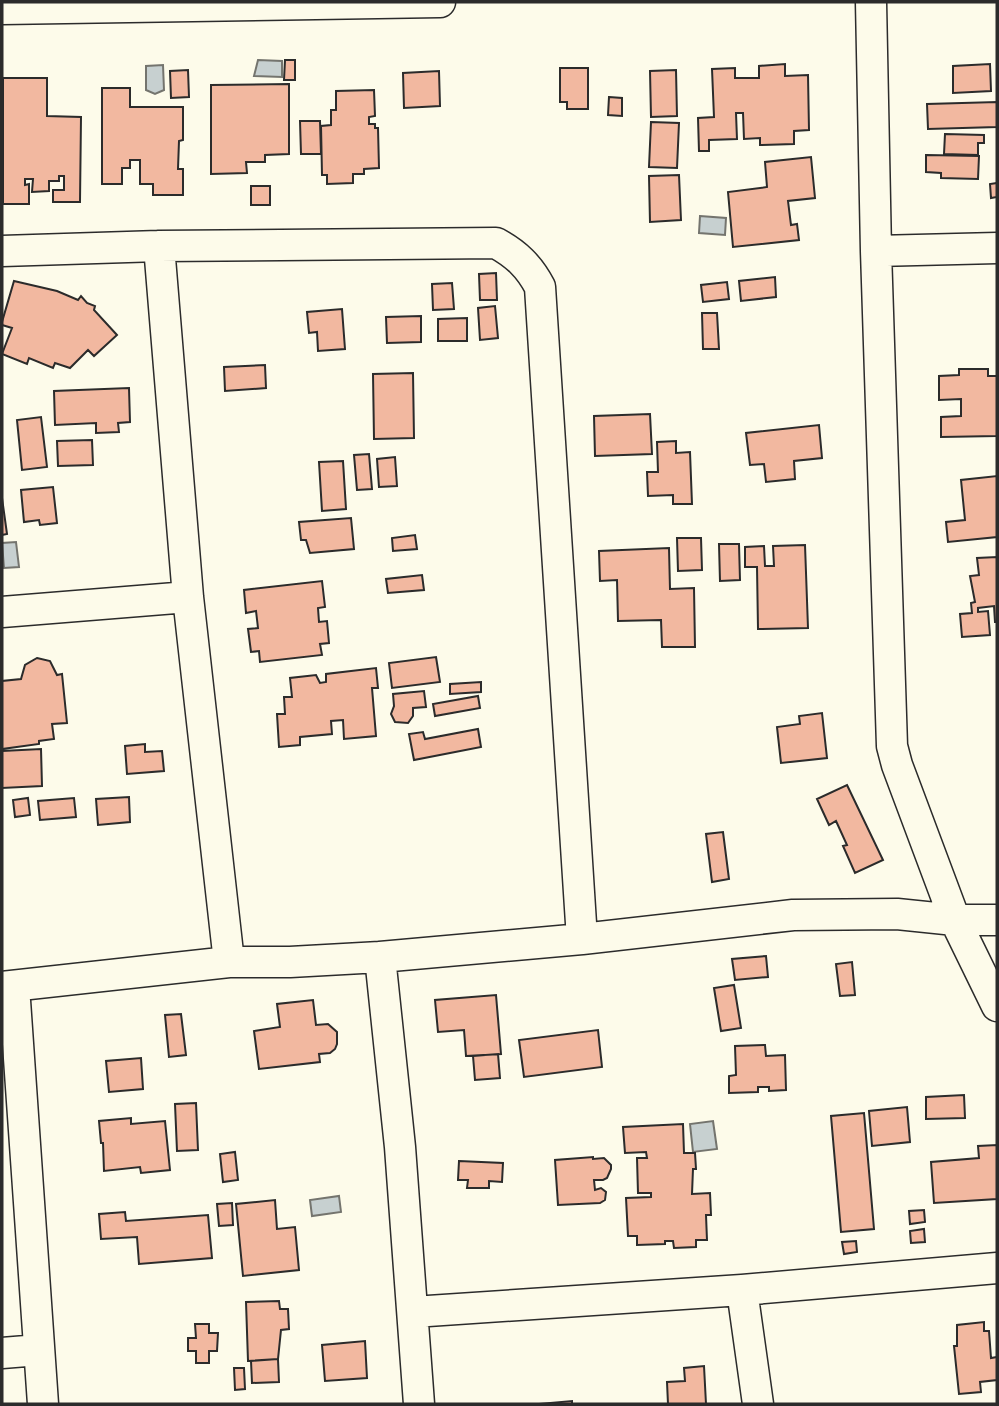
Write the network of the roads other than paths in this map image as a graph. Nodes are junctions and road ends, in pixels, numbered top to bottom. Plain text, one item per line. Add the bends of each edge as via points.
1 (440, 2) edge
2 (871, 2) edge
3 (310, 3) edge
4 (2, 9) edge
5 (159, 246) junction
6 (997, 248) edge
7 (2, 251) edge
8 (876, 251) junction
9 (188, 597) junction
10 (2, 612) edge
11 (955, 920) junction
12 (997, 920) edge
13 (582, 939) junction
14 (380, 957) junction
15 (229, 962) junction
16 (8, 986) edge
17 (997, 1006) edge
18 (997, 1268) edge
19 (742, 1290) junction
20 (413, 1312) junction
21 (39, 1350) junction
22 (2, 1353) edge
23 (43, 1404) edge
24 (419, 1404) edge
25 (758, 1404) edge

1 - 3 street
2 - 8 street
3 - 4 street
5 - 7 street
5 - 9 street
5 - 13 street via 496,243 511,251 533,274 540,287
6 - 8 street
8 - 11 street via 892,746
9 - 10 street
9 - 15 street
11 - 12 street
11 - 13 street via 897,914 793,915
11 - 17 street
13 - 14 street
14 - 15 street
14 - 20 street
15 - 16 street
16 - 21 street
18 - 19 street
19 - 20 street
19 - 25 street
20 - 24 street
21 - 22 street
21 - 23 street

